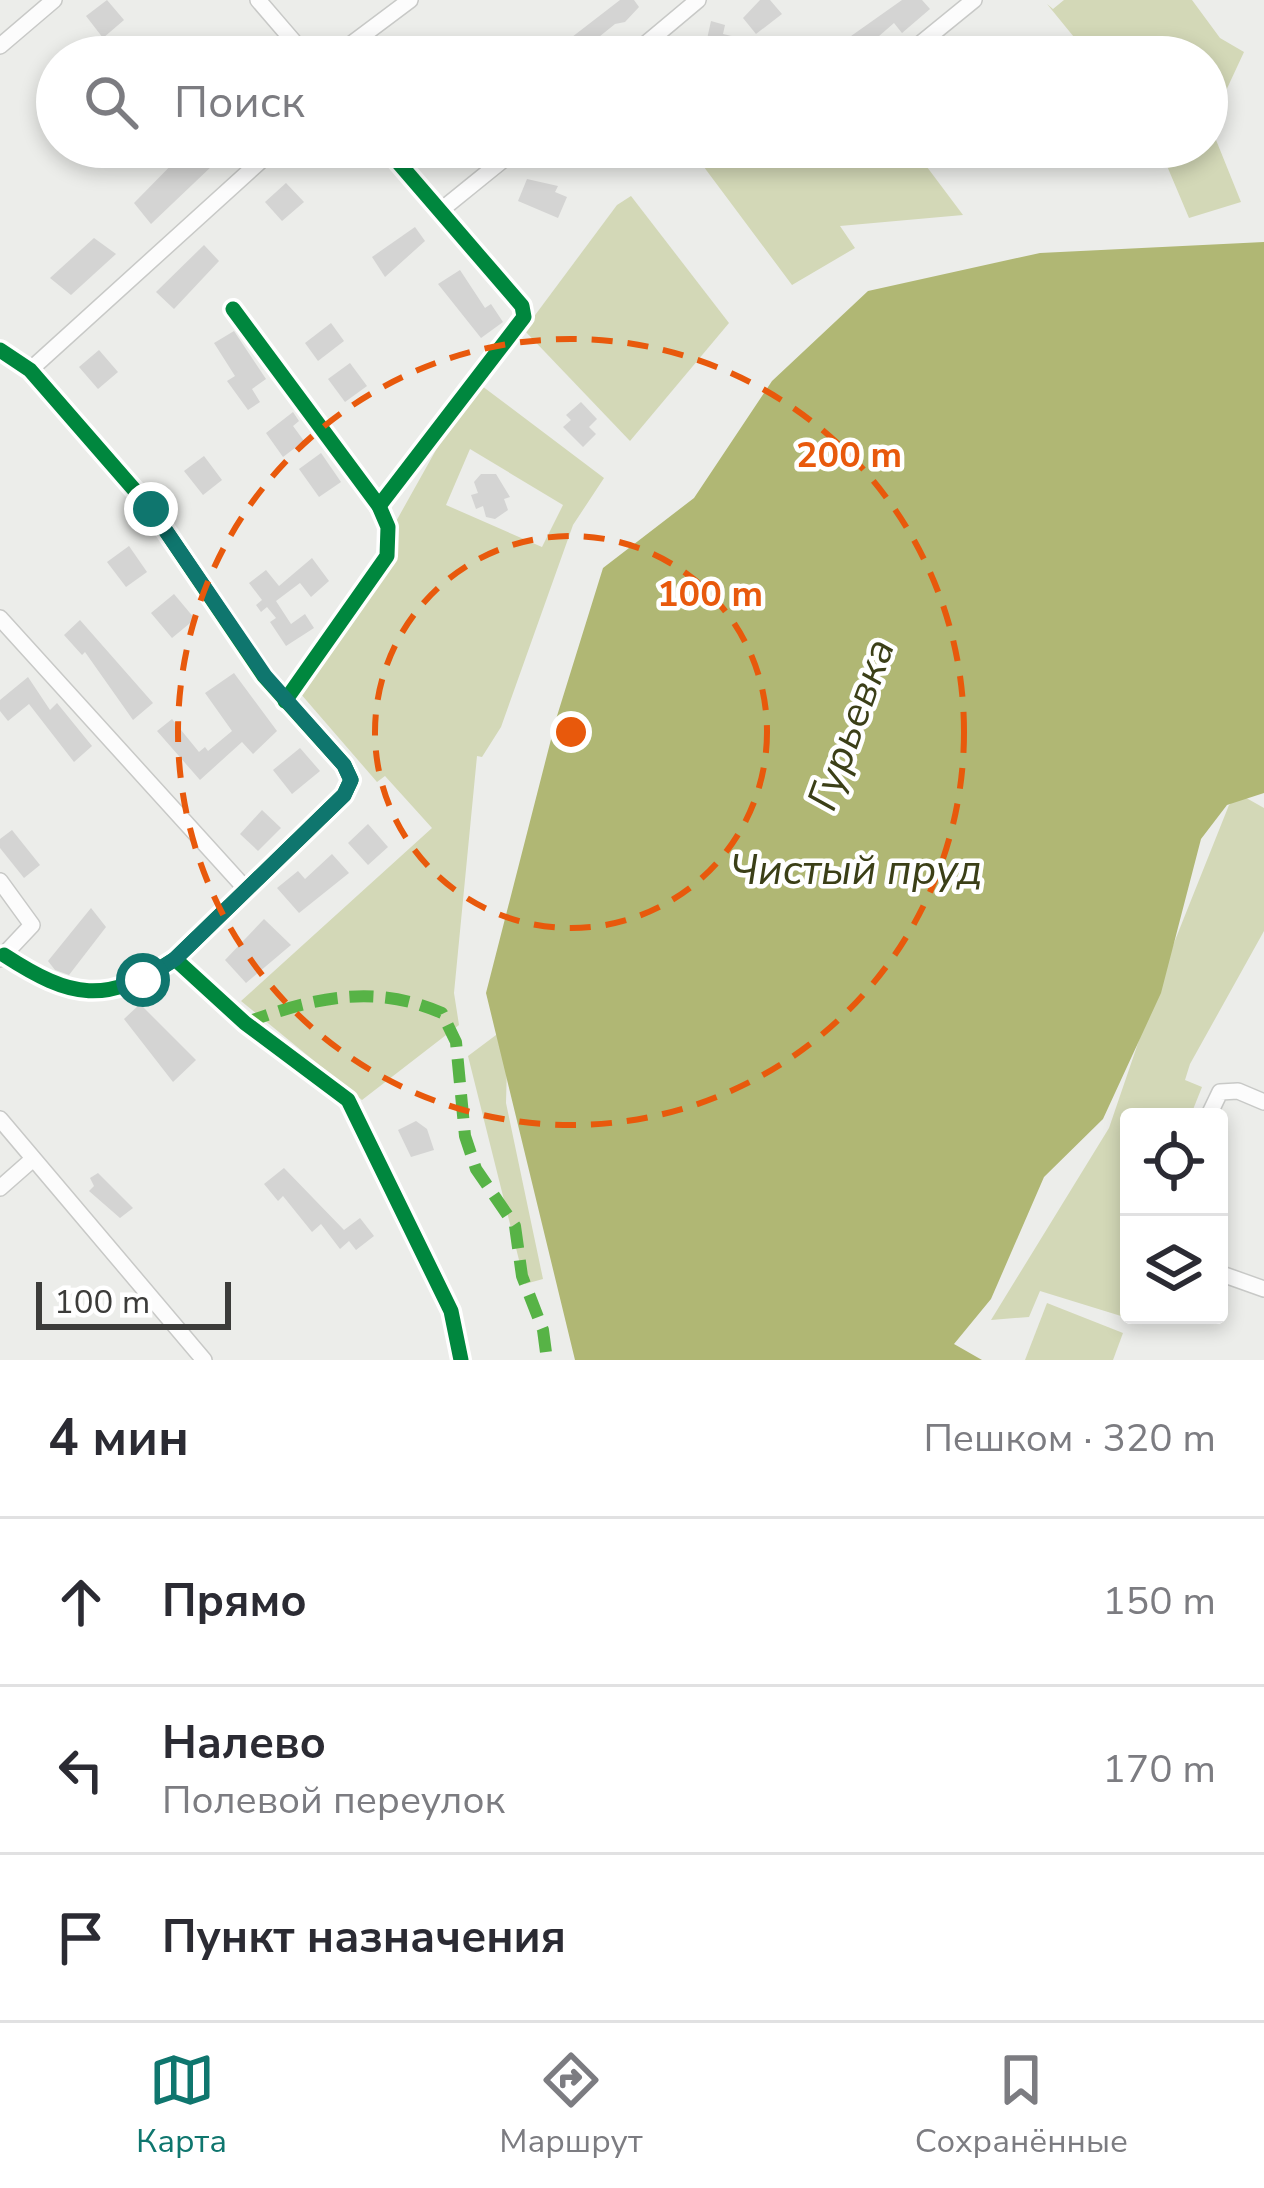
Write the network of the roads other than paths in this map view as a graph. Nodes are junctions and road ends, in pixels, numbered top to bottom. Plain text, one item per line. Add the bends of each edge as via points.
1 (54, 0) edge
2 (258, 0) edge
3 (410, 0) edge
4 (698, 0) edge
5 (974, 0) edge
6 (289, 36) edge
7 (362, 36) edge
8 (655, 36) edge
9 (930, 36) edge
10 (0, 46) edge
11 (253, 168) edge
12 (403, 168) edge
13 (493, 168) edge
14 (440, 211) junction
15 (233, 309) dead end
16 (0, 350) edge
17 (30, 370) junction
18 (379, 506) junction
19 (0, 618) edge
20 (285, 701) junction
21 (0, 881) edge
22 (244, 887) junction
23 (2, 957) edge
24 (175, 959) junction
25 (1264, 1102) edge
26 (1212, 1108) edge
27 (0, 1119) edge
28 (33, 1159) junction
29 (0, 1188) edge
30 (1228, 1276) edge
31 (1264, 1289) edge
32 (204, 1360) edge
33 (461, 1360) edge

1 - 10 street
2 - 6 street
3 - 7 street
4 - 8 street
5 - 9 street
11 - 17 street
12 - 14 street
13 - 14 street
14 - 18 street via 522,306 519,328
15 - 18 street
16 - 17 street
17 - 20 street via 151,509
18 - 20 street via 387,556
19 - 22 street
20 - 22 street via 351,780
21 - 23 street via 31,916 28,935
22 - 24 street
23 - 24 street via 74,993 143,980
24 - 33 street via 348,1100 451,1311
25 - 26 street via 1220,1092
27 - 28 street
28 - 29 street
28 - 32 street
30 - 31 street

